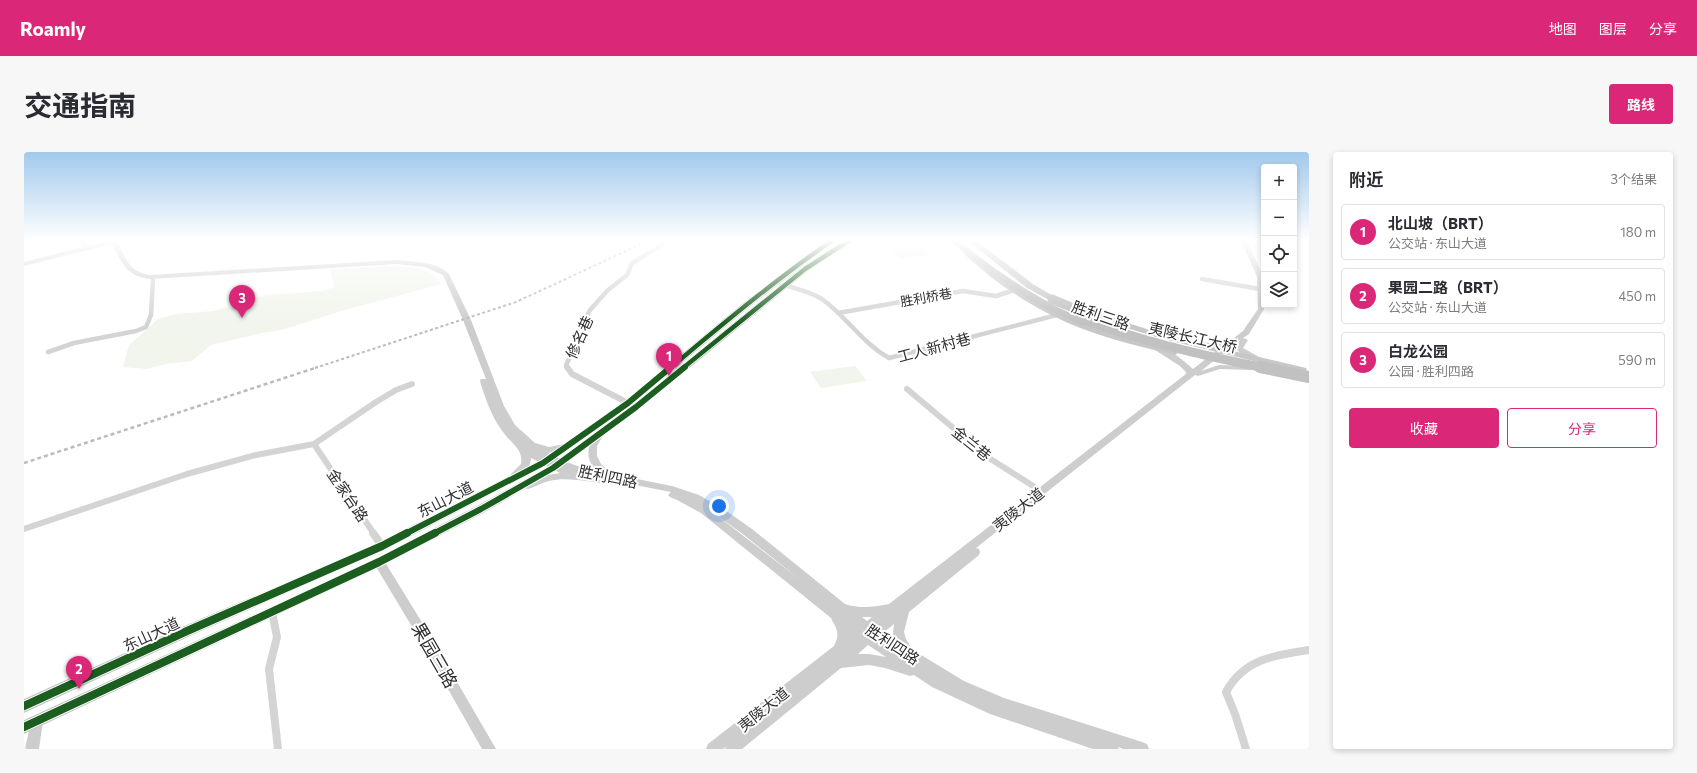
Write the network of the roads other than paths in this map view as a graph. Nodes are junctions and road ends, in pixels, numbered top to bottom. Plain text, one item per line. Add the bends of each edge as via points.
1 (122, 268) edge
2 (129, 268) edge
3 (304, 268) edge
4 (329, 268) edge
5 (423, 268) edge
6 (432, 268) edge
7 (630, 268) edge
8 (800, 268) edge
9 (800, 268) edge
10 (983, 268) edge
11 (988, 268) edge
12 (993, 268) edge
13 (999, 268) edge
14 (1006, 268) edge
15 (1256, 268) edge
16 (153, 279) junction
17 (1202, 279) dead end
18 (785, 285) junction
19 (1260, 289) junction
20 (1014, 290) junction
21 (1052, 299) junction
22 (1266, 308) edge
23 (838, 312) junction
24 (1058, 315) junction
25 (1076, 315) junction
26 (1116, 333) junction
27 (1178, 340) junction
28 (1240, 340) junction
29 (1158, 348) junction
30 (48, 352) dead end
31 (1227, 354) junction
32 (1213, 360) junction
33 (1267, 366) junction
34 (1309, 373) edge
35 (1194, 374) junction
36 (1309, 378) edge
37 (412, 384) dead end
38 (907, 389) dead end
39 (628, 403) junction
40 (600, 434) junction
41 (314, 444) junction
42 (525, 444) junction
43 (570, 445) junction
44 (551, 463) junction
45 (610, 476) junction
46 (600, 480) junction
47 (1041, 492) junction
48 (484, 494) junction
49 (482, 509) junction
50 (24, 529) edge
51 (382, 546) junction
52 (379, 562) junction
53 (900, 608) junction
54 (836, 609) junction
55 (272, 612) junction
56 (863, 630) junction
57 (872, 637) junction
58 (838, 650) junction
59 (1309, 650) edge
60 (912, 657) junction
61 (835, 667) junction
62 (930, 679) junction
63 (24, 706) edge
64 (37, 721) junction
65 (24, 727) edge
66 (32, 749) edge
67 (278, 749) edge
68 (489, 749) edge
69 (713, 749) edge
70 (732, 749) edge
71 (1112, 749) edge
72 (1142, 749) edge
73 (1246, 749) edge

1 - 16 main road, 胜利四路 via 128,274
2 - 3 main road, 胜利四路 via 137,275 176,276
4 - 16 main road, 胜利四路
5 - 42 main road, 胜利四路 via 436,271 448,286 494,410 506,430
6 - 42 main road, 胜利四路 via 446,274 452,285 500,406
7 - 39 street, 修名巷 via 627,275 608,290 590,310 566,364 572,374
8 - 18 main road, 东山大道
9 - 39 main road, 东山大道 via 745,306
10 - 20 main road, 胜利三路
11 - 26 highway, bridge via 1046,307
12 - 25 highway via 1021,289
13 - 25 highway, bridge via 1024,287
14 - 21 main road, 胜利三路
15 - 19 main road, 夷陵大道 via 1260,277
16 - 30 street via 151,315 146,327 74,343
17 - 19 street
18 - 23 street, 工人新村巷 via 820,298
18 - 40 main road, 东山大道
19 - 28 main road, 夷陵大道 via 1261,309
20 - 23 street, 胜利桥巷 via 996,296 963,291
20 - 24 main road, 胜利三路
21 - 27 main road, 胜利三路 via 1113,322
21 - 31 highway, bridge via 1079,312 1138,332
22 - 28 main road, 夷陵大道 via 1250,334
23 - 24 street, 工人新村巷 via 855,332 889,358
24 - 29 main road, 胜利三路 via 1100,331
25 - 26 highway, 夷陵长江大桥, bridge
25 - 31 highway, 夷陵长江大桥, bridge via 1144,338
26 - 36 highway, 夷陵长江大桥, bridge via 1170,348
27 - 28 main road via 1217,346
27 - 31 main road, 胜利三路
28 - 31 main road, 夷陵大道
28 - 33 main road via 1239,348 1242,351
29 - 32 main road, 胜利三路
29 - 35 main road
31 - 32 main road, 夷陵大道
31 - 33 main road, 胜利三路
31 - 34 highway, 夷陵长江大桥, bridge
32 - 33 main road, 胜利三路
32 - 35 main road, 夷陵大道
33 - 34 main road, 胜利三路
33 - 35 main road via 1226,366
33 - 36 main road, 胜利三路
35 - 47 main road, 夷陵大道
35 - 53 main road, 夷陵大道
37 - 41 street via 376,402
38 - 47 street, 金兰巷 via 989,458
39 - 43 main road, 东山大道
40 - 44 main road, 东山大道
40 - 45 main road via 591,446 592,454 596,464
41 - 50 street via 256,455 188,474
41 - 51 street, 金家台路
42 - 43 main road via 549,450
42 - 44 main road, 胜利四路
42 - 48 main road via 527,464 522,471
43 - 44 main road, 东山大道
44 - 45 main road, 胜利四路
44 - 46 main road, 胜利四路 via 570,474
44 - 48 main road, 东山大道
44 - 49 main road, 东山大道
45 - 54 main road, 胜利四路 via 672,489 696,497 748,532
46 - 49 main road via 568,476 550,477
46 - 54 main road, 胜利四路 via 680,497 704,510
47 - 53 main road, 夷陵大道
48 - 51 main road, 东山大道
49 - 52 main road, 东山大道
51 - 63 main road, 东山大道
52 - 55 main road, 东山大道
52 - 68 main road, 果园三路 via 428,641
53 - 54 main road via 874,612
53 - 56 main road, 夷陵大道
53 - 57 main road, 夷陵大道
53 - 60 main road via 898,636
54 - 56 main road, 胜利四路
54 - 58 main road via 844,633 843,642
55 - 64 main road, 东山大道
55 - 67 street via 277,637 269,669
56 - 57 main road, 胜利四路
56 - 58 main road, 夷陵大道
57 - 60 main road, 胜利四路
57 - 61 main road, 夷陵大道
57 - 62 main road, 胜利四路
58 - 69 main road, 夷陵大道
59 - 73 street via 1269,656 1241,672 1231,682 1226,692
60 - 72 main road, 胜利四路 via 960,685 1003,703
61 - 62 main road via 852,660 873,659
61 - 70 main road, 夷陵大道
62 - 71 main road, 胜利四路 via 990,708
64 - 65 main road, 东山大道
64 - 66 main road

